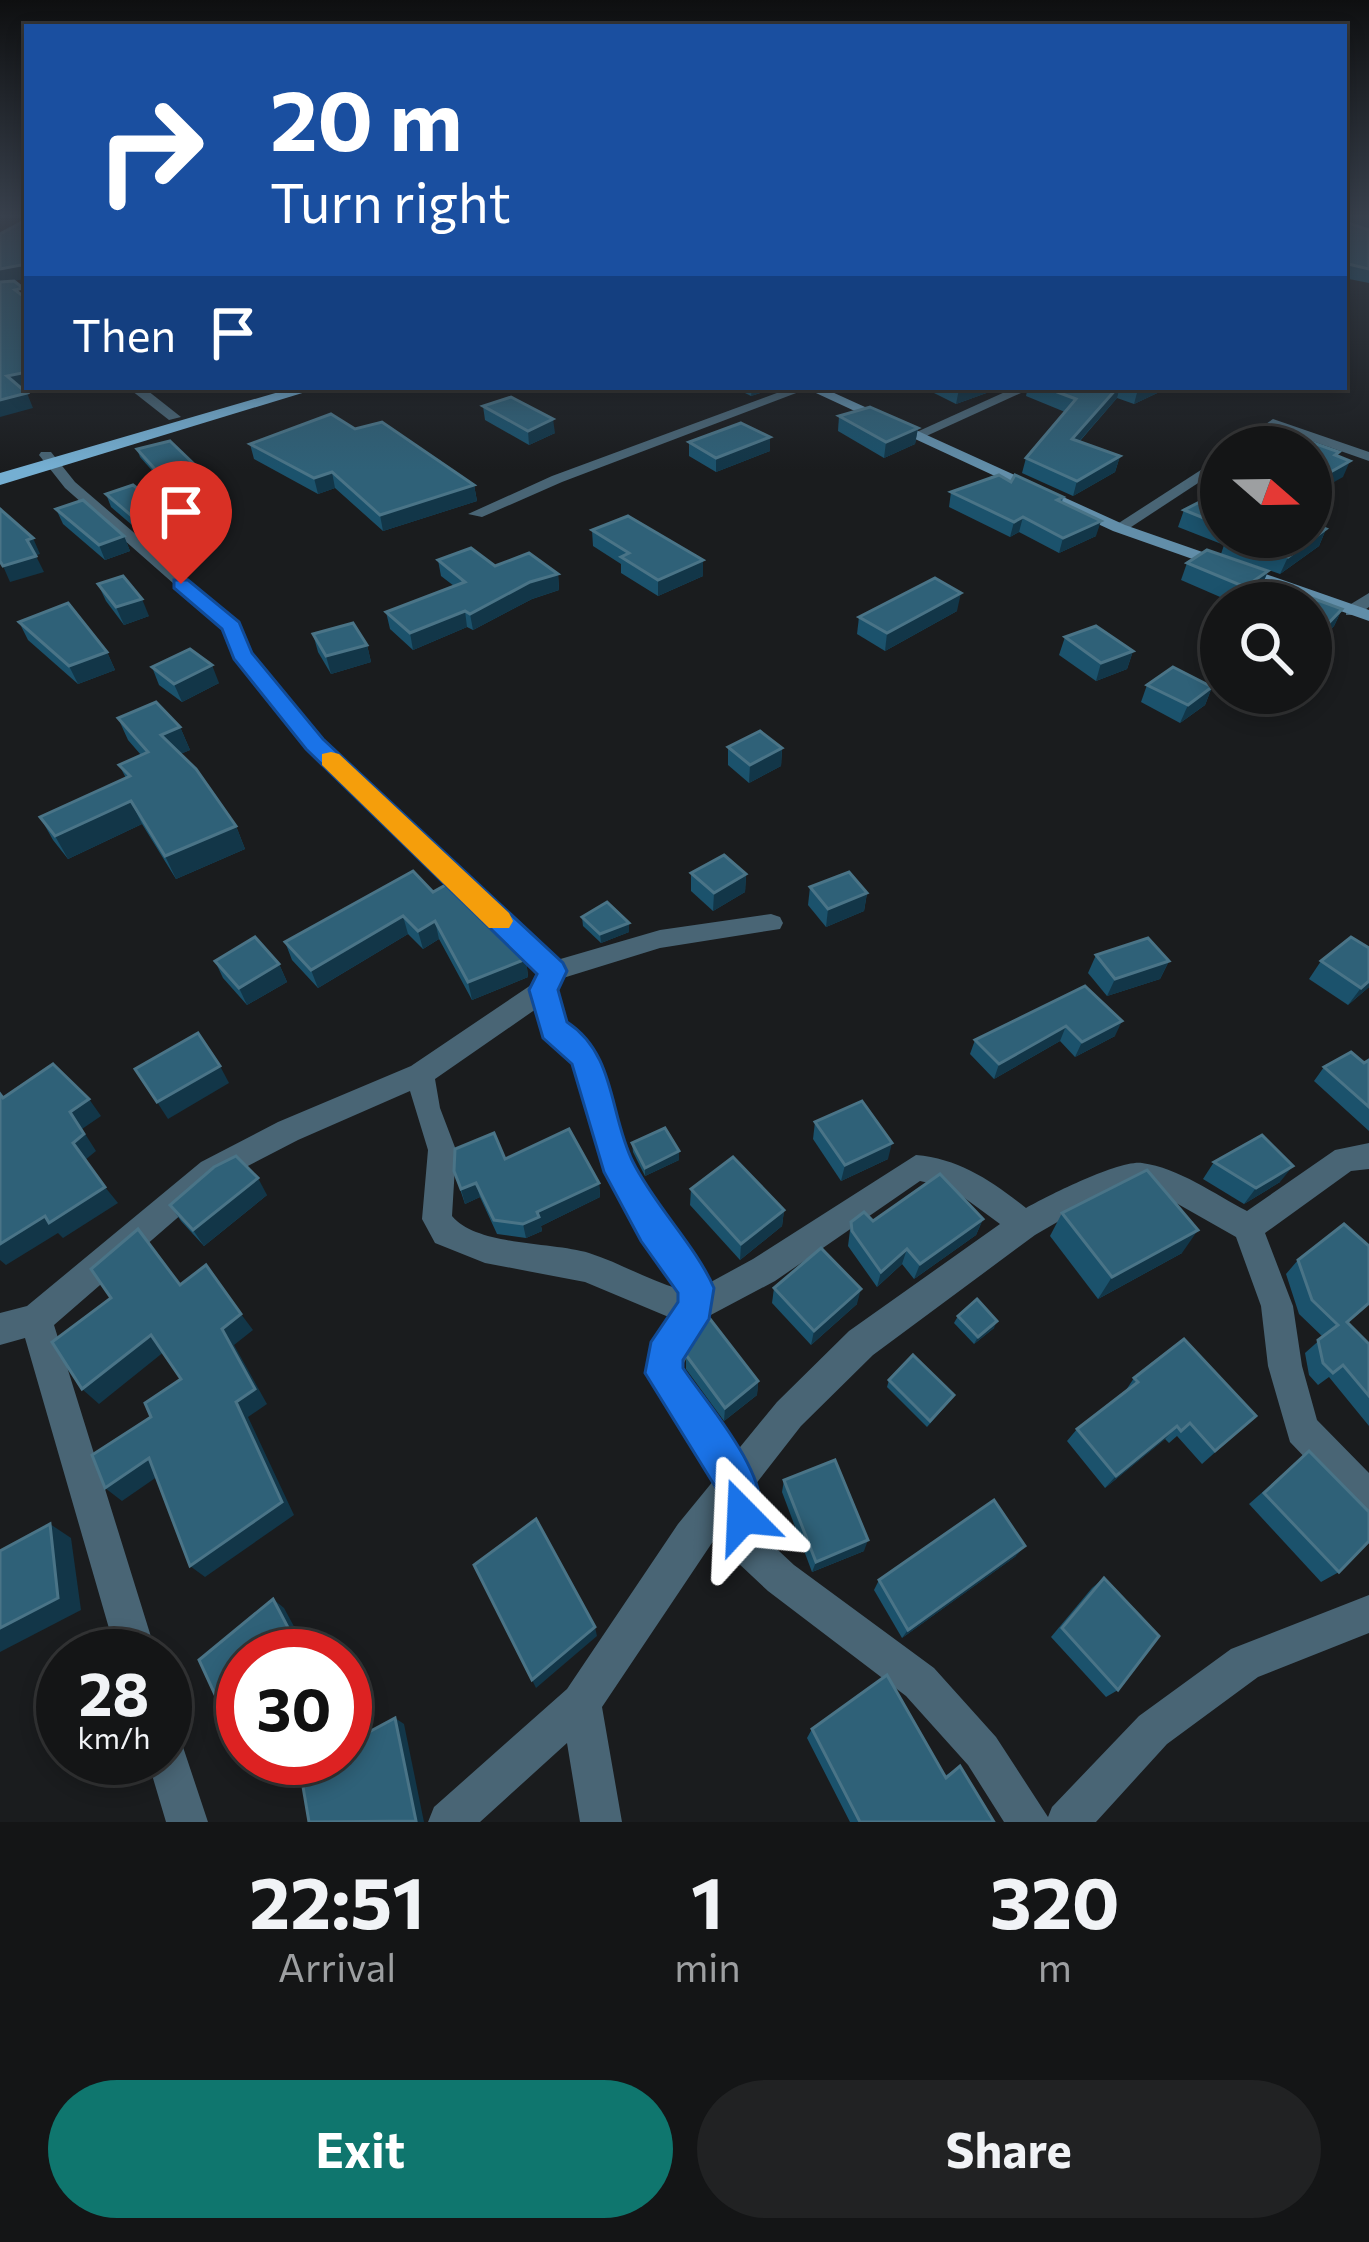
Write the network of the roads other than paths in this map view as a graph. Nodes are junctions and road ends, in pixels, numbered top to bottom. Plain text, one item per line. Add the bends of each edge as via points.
1 (138, 390) edge
2 (267, 390) edge
3 (303, 390) edge
4 (812, 390) edge
5 (822, 390) edge
6 (1020, 390) edge
7 (174, 418) junction
8 (917, 435) junction
9 (1332, 445) edge
10 (1369, 458) edge
11 (49, 459) junction
12 (0, 468) edge
13 (1200, 475) edge
14 (0, 478) edge
15 (476, 514) dead end
16 (1119, 527) junction
17 (1369, 598) edge
18 (1360, 613) edge
19 (771, 923) dead end
20 (548, 981) junction
21 (421, 1074) junction
22 (1369, 1156) edge
23 (1024, 1226) junction
24 (1248, 1228) junction
25 (696, 1306) junction
26 (36, 1319) junction
27 (0, 1329) edge
28 (737, 1484) junction
29 (1369, 1498) edge
30 (1369, 1614) edge
31 (129, 1629) edge
32 (581, 1703) junction
33 (176, 1785) edge
34 (187, 1822) edge
35 (449, 1822) edge
36 (602, 1822) edge
37 (1029, 1822) edge
38 (1067, 1822) edge

1 - 7 street
2 - 7 main road
3 - 11 main road
4 - 15 street
5 - 8 street
6 - 8 street
7 - 11 main road
8 - 16 street
9 - 10 street
11 - 12 main road
11 - 14 main road
11 - 20 street via 232,626 242,654 315,744
13 - 16 street
16 - 18 street
17 - 18 street
19 - 20 street via 596,955
20 - 21 street
20 - 25 street via 554,1029 586,1060 615,1161 696,1288
21 - 25 street via 442,1150 437,1219 446,1233 485,1249 586,1267
21 - 26 street via 211,1171
22 - 24 street via 1346,1159
23 - 24 street via 1137,1174
23 - 25 street via 966,1179 916,1168
23 - 28 street via 861,1342 789,1414
24 - 29 street via 1277,1306 1302,1430
25 - 28 street via 664,1356 664,1373
26 - 27 street
26 - 31 street
28 - 32 street via 691,1537
28 - 37 street via 749,1548 920,1682 982,1751
30 - 38 street via 1245,1664 1154,1730
32 - 35 street
32 - 36 street
33 - 34 street

